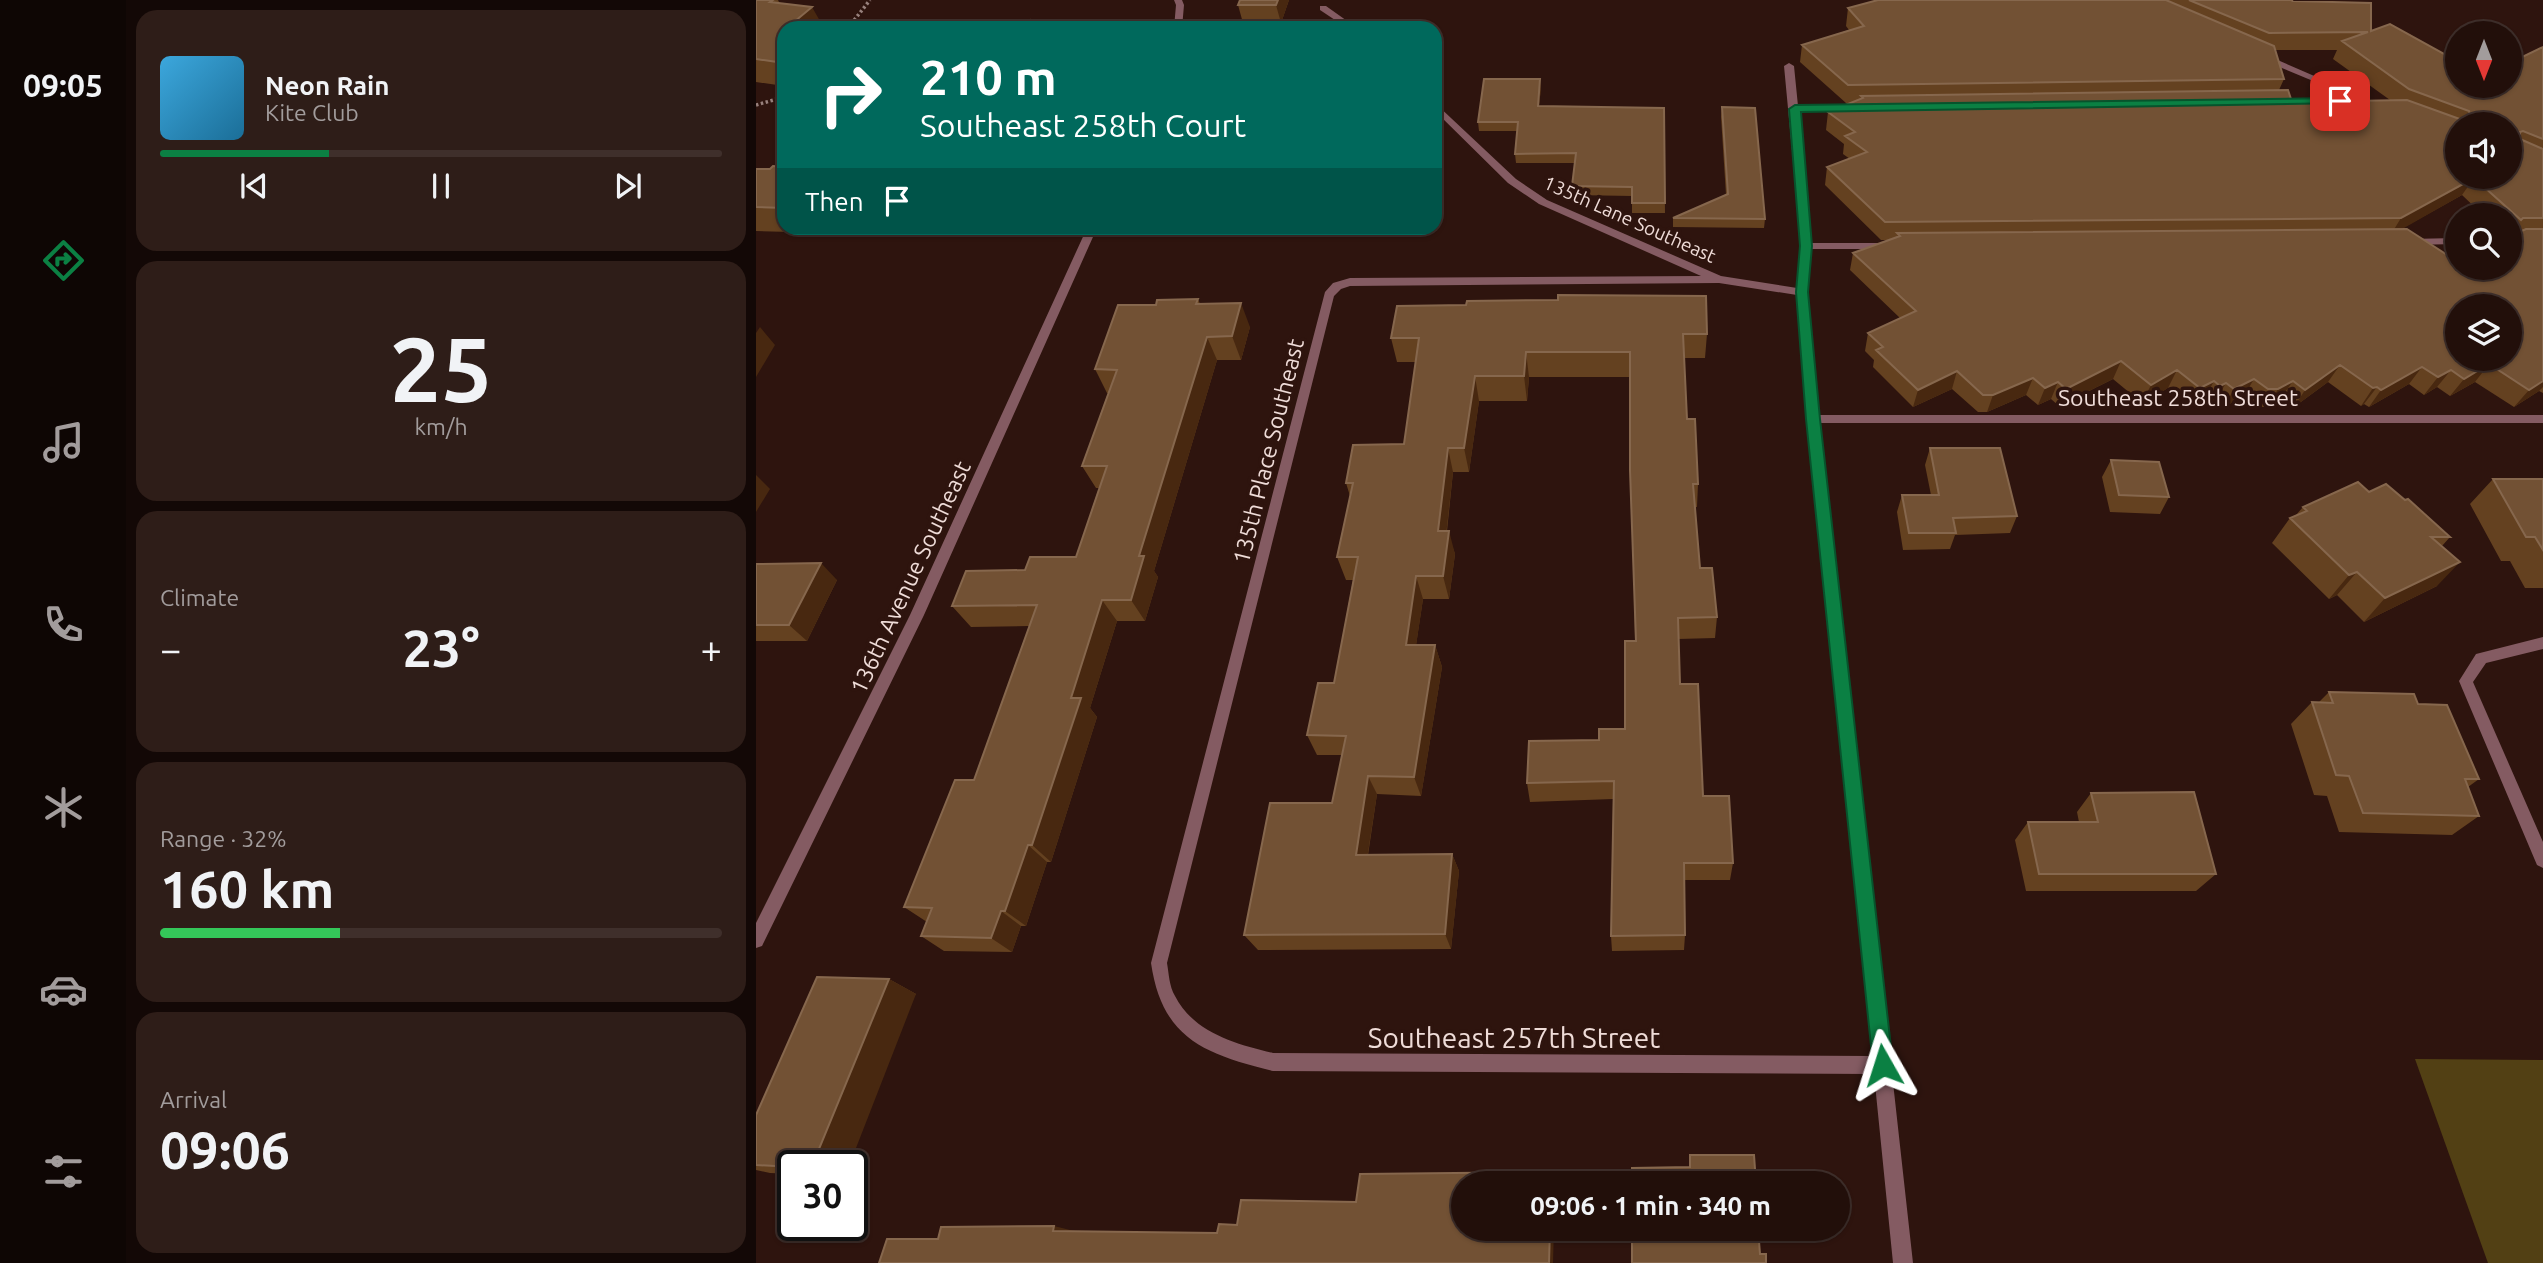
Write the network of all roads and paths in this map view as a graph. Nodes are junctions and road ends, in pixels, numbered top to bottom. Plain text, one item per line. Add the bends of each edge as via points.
1 (870, 0) edge
2 (1178, 0) edge
3 (1323, 8) dead end
4 (854, 21) edge
5 (1179, 21) edge
6 (1342, 21) edge
7 (2253, 53) edge
8 (1789, 66) dead end
9 (777, 99) edge
10 (2367, 101) junction
11 (2270, 102) edge
12 (756, 105) edge
13 (2380, 105) edge
14 (1865, 108) edge
15 (1795, 109) junction
16 (1442, 113) edge
17 (1090, 235) edge
18 (2402, 242) edge
19 (2445, 242) edge
20 (1806, 246) junction
21 (1903, 246) edge
22 (1719, 278) junction
23 (1802, 292) junction
24 (1813, 419) junction
25 (2543, 419) edge
26 (2543, 643) edge
27 (2543, 860) edge
28 (756, 940) edge
29 (1167, 999) joint
30 (1883, 1065) junction
31 (1903, 1263) edge

1 - 4 path
2 - 5 street
3 - 6 street
7 - 10 street
8 - 15 street
9 - 12 path
10 - 11 street
10 - 13 street
14 - 15 street
15 - 20 street
16 - 22 street, 135th Lane Southeast via 1504,174 1543,202
17 - 28 street, 136th Avenue Southeast via 917,615
18 - 19 street
20 - 21 street
20 - 23 street
22 - 23 street, 135th Lane Southeast
22 - 29 street, 135th Place Southeast via 1350,282 1337,286 1329,296 1159,963
23 - 24 street
24 - 25 street, Southeast 258th Street
24 - 30 street
26 - 27 street via 2481,658 2466,681
29 - 30 street, Southeast 257th Street via 1185,1024 1225,1050 1273,1062
30 - 31 street

